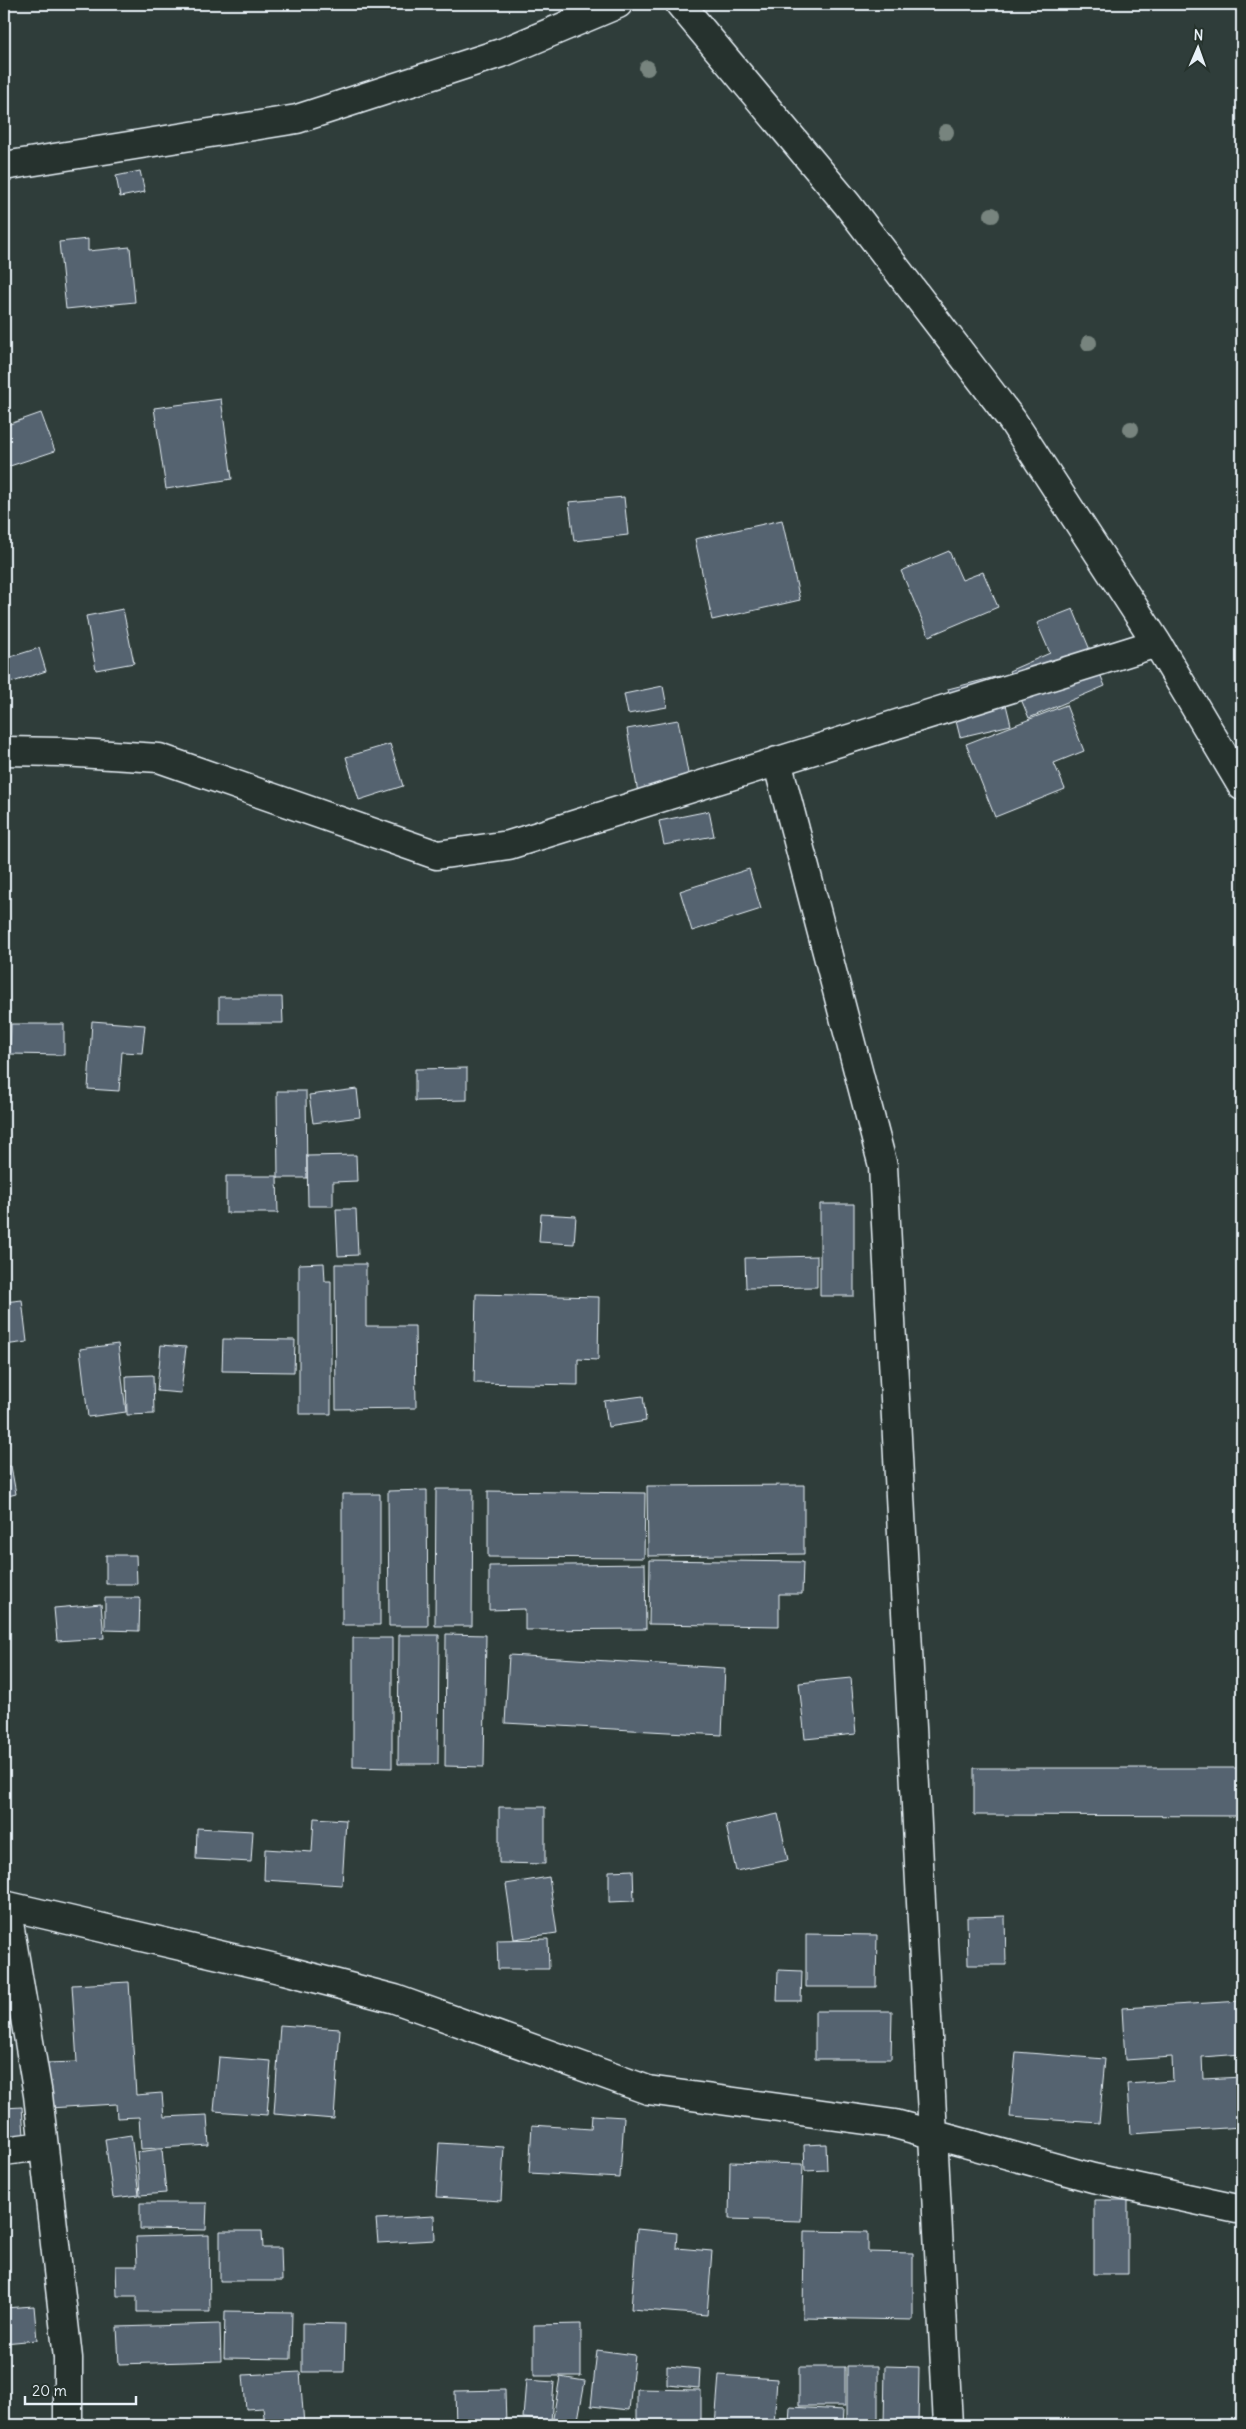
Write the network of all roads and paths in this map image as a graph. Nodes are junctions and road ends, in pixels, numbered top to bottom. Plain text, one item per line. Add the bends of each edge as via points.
1 (618, 4) edge
2 (680, 4) edge
3 (4, 166) edge
4 (1156, 643) junction
5 (4, 752) edge
6 (777, 761) junction
7 (1242, 786) edge
8 (5, 1905) edge
9 (934, 2134) junction
10 (44, 2146) junction
11 (4, 2151) edge
12 (1242, 2210) edge
13 (68, 2425) edge
14 (948, 2425) edge

1 - 3 street via 504,52 297,119
2 - 4 street via 847,204 1012,420
4 - 6 street
4 - 7 street
5 - 6 street via 159,758 437,855 510,846
6 - 9 street via 883,1166
8 - 9 street via 395,1999 648,2090 894,2124
8 - 10 street
9 - 12 street via 1093,2178
9 - 14 street
10 - 11 street
10 - 13 street via 68,2358

